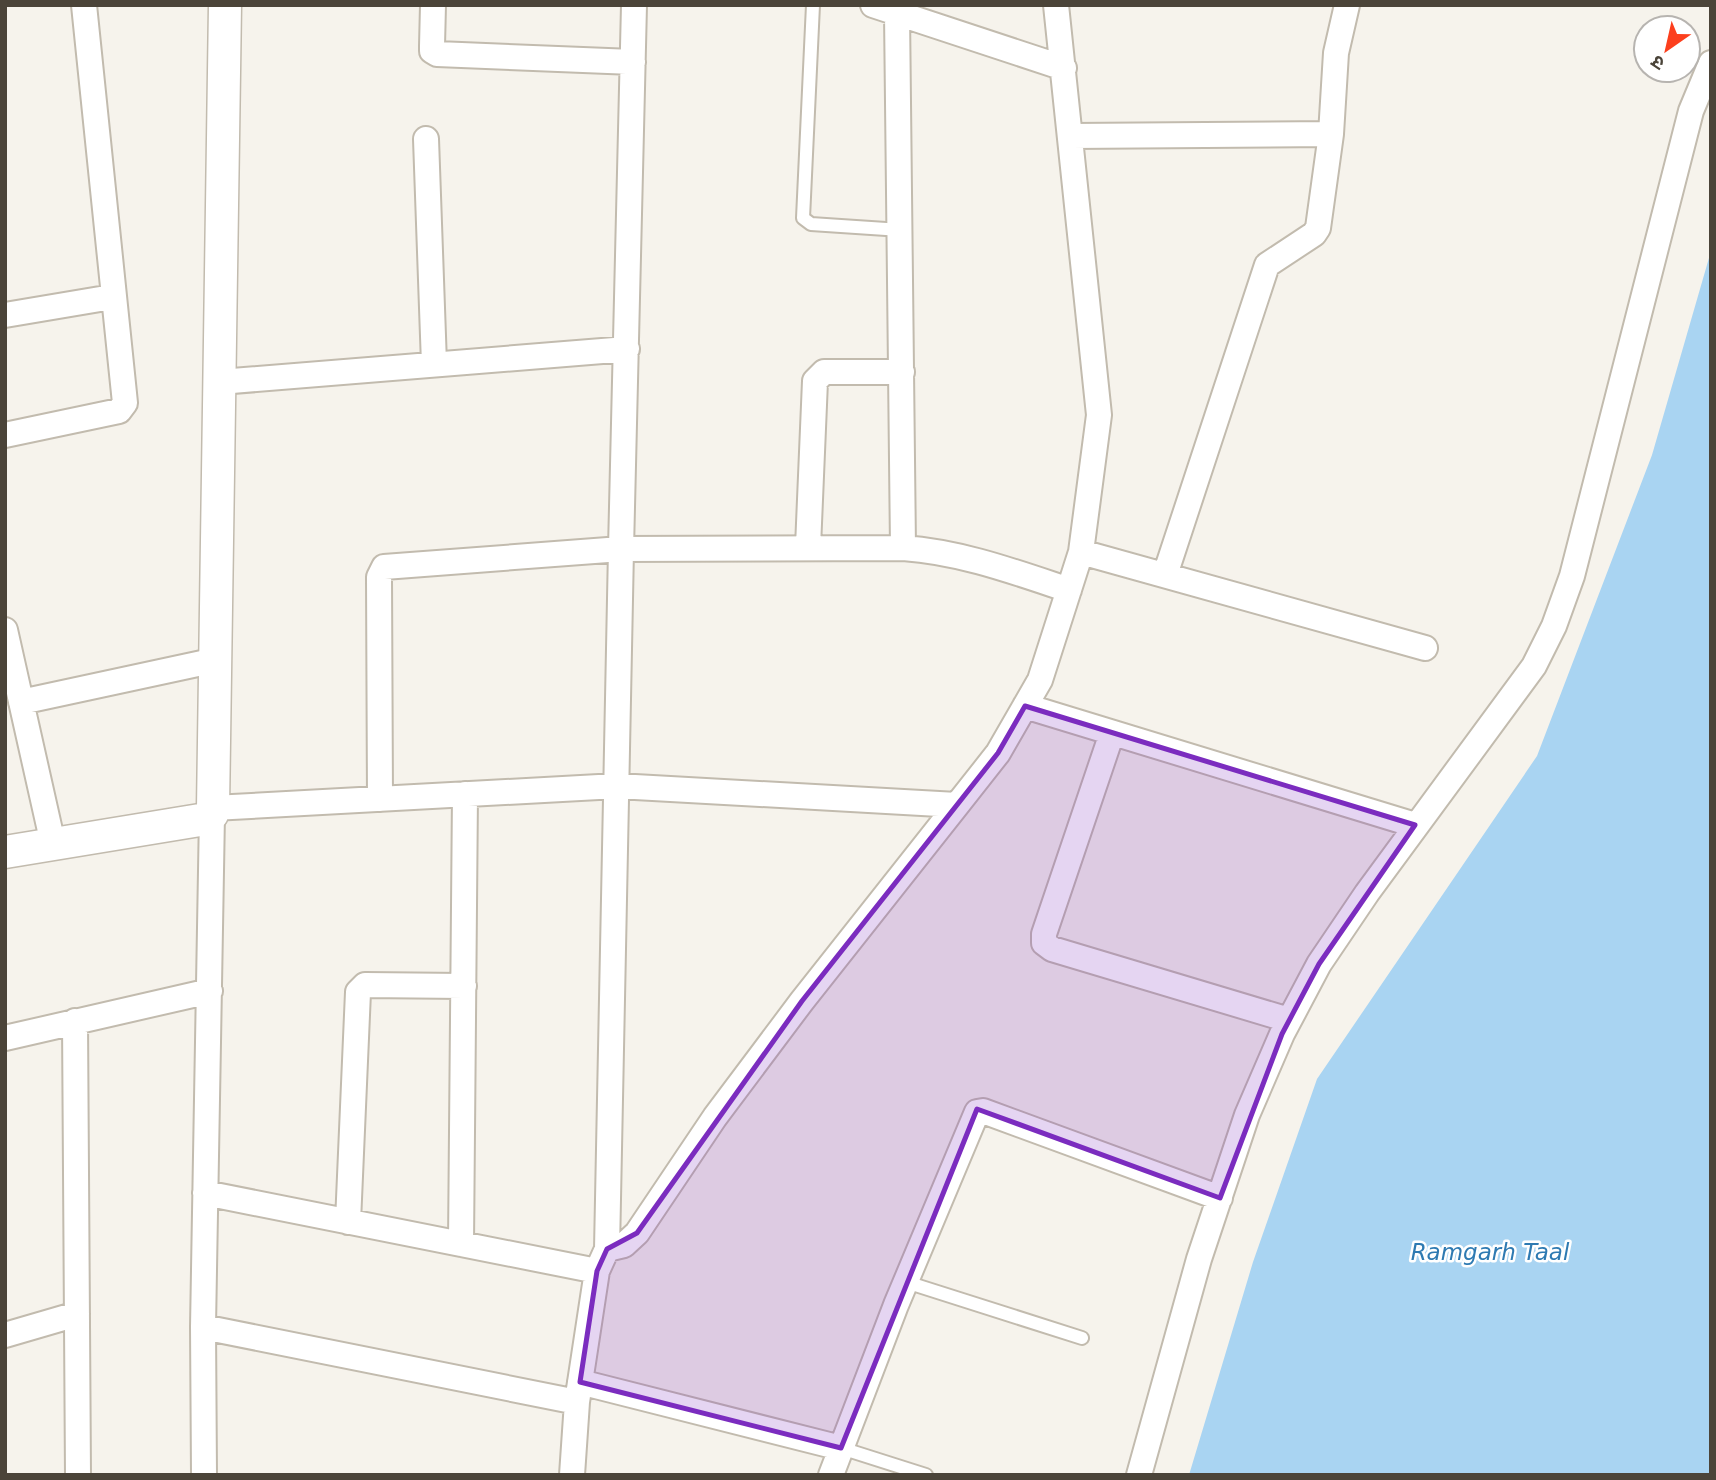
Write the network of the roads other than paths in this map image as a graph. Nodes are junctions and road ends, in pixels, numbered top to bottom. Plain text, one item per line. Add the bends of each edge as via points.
1 (84, 5) edge
2 (225, 5) edge
3 (433, 5) edge
4 (634, 5) edge
5 (813, 5) edge
6 (1056, 5) edge
7 (1348, 5) edge
8 (885, 9) edge
9 (633, 62) junction
10 (1711, 63) edge
11 (1063, 68) junction
12 (1331, 134) junction
13 (1071, 136) junction
14 (426, 139) dead end
15 (901, 230) junction
16 (112, 297) junction
17 (5, 314) edge
18 (627, 349) junction
19 (434, 364) junction
20 (902, 373) junction
21 (219, 382) junction
22 (5, 435) edge
23 (808, 547) junction
24 (903, 548) junction
25 (621, 549) junction
26 (1081, 552) junction
27 (1165, 575) junction
28 (1069, 590) junction
29 (5, 630) edge
30 (1425, 648) dead end
31 (216, 660) junction
32 (21, 702) junction
33 (1025, 706) junction
34 (1112, 733) junction
35 (617, 786) junction
36 (465, 794) junction
37 (380, 799) junction
38 (957, 805) junction
39 (212, 811) junction
40 (1415, 825) junction
41 (53, 844) junction
42 (5, 852) edge
43 (464, 986) junction
44 (210, 991) junction
45 (1289, 1020) junction
46 (75, 1021) junction
47 (5, 1038) edge
48 (205, 1193) junction
49 (1217, 1206) junction
50 (348, 1222) junction
51 (461, 1244) junction
52 (602, 1260) junction
53 (906, 1282) junction
54 (77, 1314) junction
55 (203, 1327) junction
56 (5, 1335) edge
57 (1082, 1338) dead end
58 (578, 1392) junction
59 (841, 1448) junction
60 (78, 1475) edge
61 (204, 1475) edge
62 (572, 1475) edge
63 (831, 1475) edge
64 (926, 1475) edge
65 (1139, 1475) edge

1 - 16 street
2 - 21 street
3 - 9 street via 432,51 437,54
4 - 9 street
5 - 15 lane via 803,218 811,224
6 - 11 street
7 - 12 street via 1336,53
8 - 11 street
8 - 15 street
9 - 18 street
10 - 40 street via 1692,111 1572,576 1554,626 1534,666
11 - 13 street
12 - 13 street
12 - 27 street via 1318,228 1267,265
13 - 26 street via 1099,415
14 - 19 street
15 - 20 street
16 - 17 street
16 - 22 street via 123,408
18 - 19 street
18 - 25 street
19 - 21 street
20 - 23 street via 824,372 815,381
20 - 24 street
21 - 31 street
23 - 24 street
23 - 25 street
24 - 28 street via 978,560
25 - 35 street
25 - 37 street via 384,566 379,577
26 - 27 street
26 - 28 street
27 - 30 street
28 - 33 street via 1040,680
29 - 32 street
31 - 32 street
31 - 39 street
32 - 41 street
33 - 34 street
33 - 38 street via 998,754
34 - 40 street
34 - 45 street via 1044,943
35 - 36 street
35 - 38 street
35 - 52 street
36 - 37 street
36 - 43 street
37 - 39 street
38 - 52 street via 802,1000 637,1233
39 - 41 street via 205,819
39 - 44 street
40 - 45 street via 1319,964
41 - 42 street
43 - 50 street via 365,985 358,992
43 - 51 street
44 - 46 street
44 - 48 street
45 - 49 street via 1247,1115
46 - 47 street
46 - 54 street
48 - 50 street
48 - 55 street
49 - 53 street via 977,1112
49 - 65 street
50 - 51 street
51 - 52 street
52 - 58 street
53 - 57 lane
53 - 59 street
54 - 56 street
54 - 60 street
55 - 58 street
55 - 61 street
58 - 59 street
58 - 62 street
59 - 63 street
59 - 64 lane

